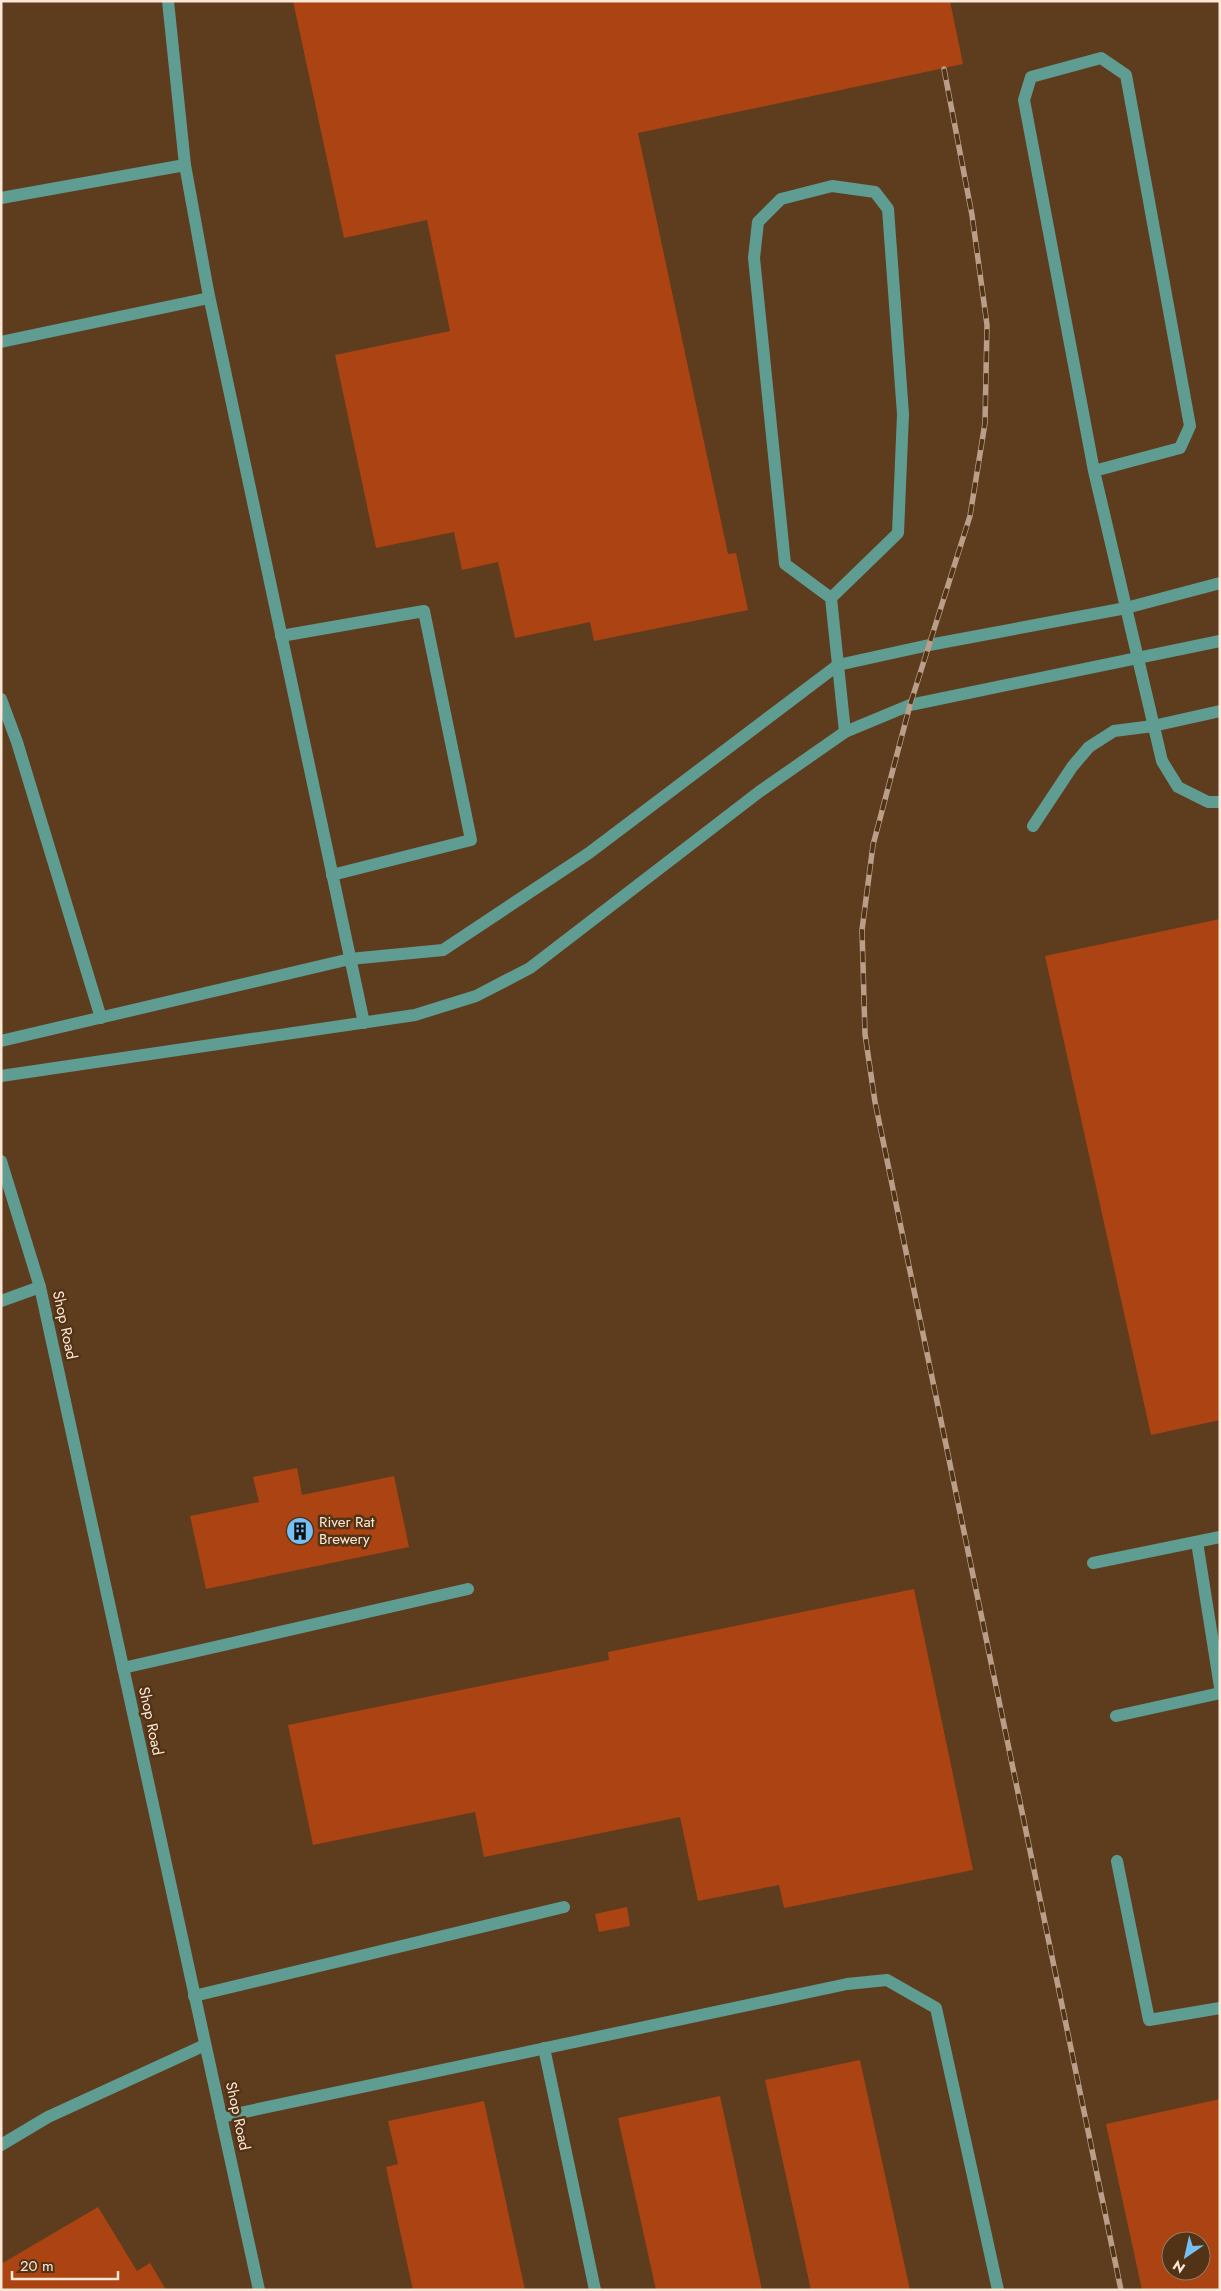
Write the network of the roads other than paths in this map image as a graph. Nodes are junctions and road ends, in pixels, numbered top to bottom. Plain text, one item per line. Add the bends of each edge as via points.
1 (168, 1) edge
2 (185, 165) junction
3 (1, 198) edge
4 (209, 298) junction
5 (1, 342) edge
6 (1094, 471) junction
7 (1220, 583) edge
8 (831, 598) junction
9 (1126, 608) junction
10 (281, 636) junction
11 (1220, 641) edge
12 (1138, 658) junction
13 (838, 665) junction
14 (1, 699) edge
15 (1220, 711) edge
16 (1153, 726) junction
17 (845, 732) junction
18 (1220, 802) edge
19 (1033, 826) dead end
20 (332, 875) junction
21 (350, 959) junction
22 (101, 1018) junction
23 (364, 1023) junction
24 (1, 1041) edge
25 (1, 1076) edge
26 (1, 1162) edge
27 (40, 1287) junction
28 (1, 1301) edge
29 (1220, 1537) edge
30 (1197, 1542) junction
31 (1093, 1563) dead end
32 (468, 1589) dead end
33 (1214, 1614) edge
34 (123, 1668) junction
35 (1220, 1687) edge
36 (1220, 1693) edge
37 (1116, 1716) dead end
38 (1117, 1861) dead end
39 (564, 1907) dead end
40 (194, 1996) junction
41 (1220, 2008) edge
42 (205, 2045) junction
43 (544, 2048) junction
44 (221, 2117) junction
45 (1, 2145) edge
46 (259, 2290) edge
47 (595, 2290) edge
48 (998, 2290) edge

1 - 2 street
2 - 3 street
2 - 4 street
4 - 5 street
4 - 10 street
6 - 6 street via 1024,100 1031,77 1101,58 1126,75 1190,426 1180,448
6 - 9 street
7 - 9 street
8 - 8 street via 785,564 754,258 758,222 781,199 832,186 875,192 888,209 903,414 898,533
8 - 13 street
9 - 12 street
9 - 13 street
10 - 20 street
10 - 20 street via 424,611 471,840
11 - 12 street
12 - 16 street
12 - 17 street via 910,704
13 - 17 street
13 - 21 street via 589,853 443,950
14 - 22 street
15 - 16 street
16 - 18 street via 1162,761 1178,787 1208,802
16 - 19 street via 1114,732 1089,747
17 - 23 street via 759,792 530,968 476,996 415,1015
20 - 21 street
21 - 22 street
21 - 23 street
22 - 24 street
23 - 25 street
26 - 27 street, Shop Road
27 - 28 street
27 - 34 street, Shop Road
29 - 30 street
30 - 31 street
30 - 33 street
32 - 34 street
33 - 35 street
34 - 40 street, Shop Road
36 - 37 street
38 - 41 street via 1149,2020
39 - 40 street
40 - 42 street, Shop Road
42 - 44 street, Shop Road
42 - 45 street via 48,2117
43 - 44 street
43 - 47 street
43 - 48 street via 847,1984 887,1980 910,1992 936,2008
44 - 46 street, Shop Road

